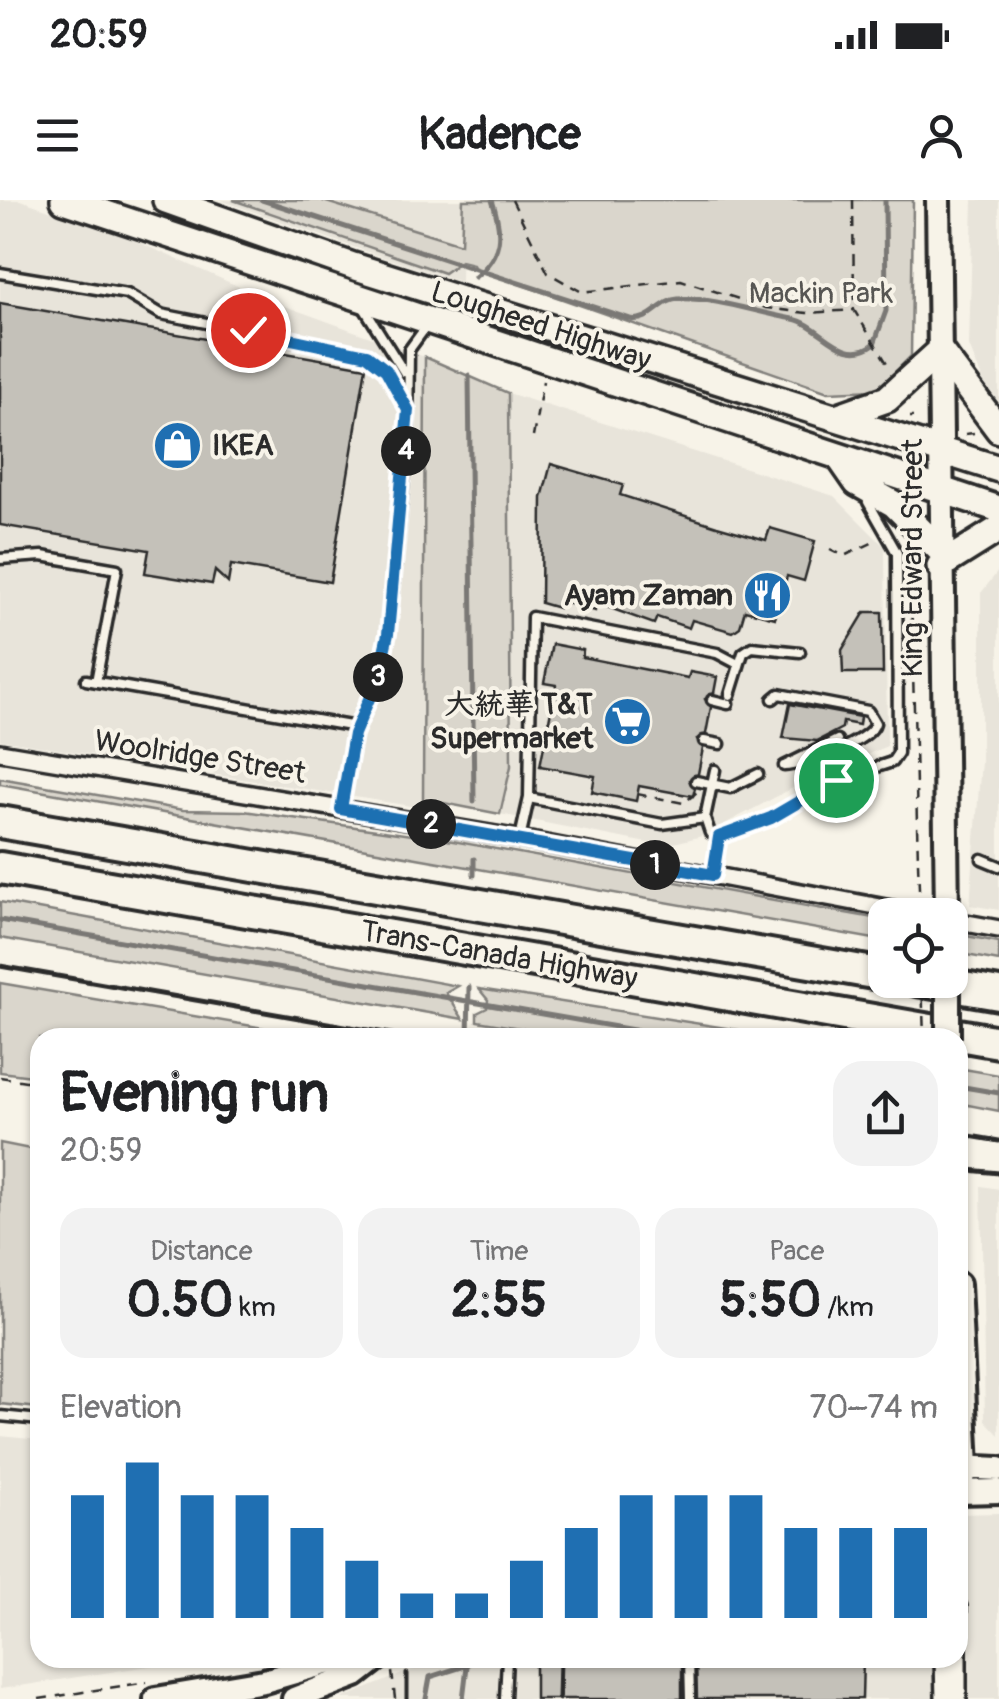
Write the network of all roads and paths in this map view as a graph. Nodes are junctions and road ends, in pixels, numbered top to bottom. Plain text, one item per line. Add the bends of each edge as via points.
1 (64, 200) edge
2 (166, 200) edge
3 (512, 200) edge
4 (853, 200) edge
5 (938, 200) edge
6 (0, 272) edge
7 (358, 300) junction
8 (854, 310) junction
9 (437, 321) junction
10 (940, 351) junction
11 (888, 364) dead end
12 (406, 376) junction
13 (543, 381) dead end
14 (408, 410) junction
15 (836, 417) junction
16 (987, 432) edge
17 (965, 434) dead end
18 (533, 437) dead end
19 (942, 451) junction
20 (839, 457) junction
21 (999, 469) edge
22 (857, 483) junction
23 (940, 489) junction
24 (999, 509) edge
25 (999, 529) edge
26 (874, 542) dead end
27 (830, 549) dead end
28 (910, 553) dead end
29 (940, 558) junction
30 (0, 559) edge
31 (800, 652) dead end
32 (738, 664) junction
33 (86, 680) dead end
34 (96, 682) junction
35 (773, 699) dead end
36 (712, 700) dead end
37 (356, 727) junction
38 (836, 740) dead end
39 (704, 741) dead end
40 (720, 744) dead end
41 (0, 752) edge
42 (715, 770) dead end
43 (758, 774) dead end
44 (704, 783) junction
45 (638, 794) dead end
46 (530, 798) junction
47 (0, 809) edge
48 (341, 809) junction
49 (705, 818) junction
50 (0, 822) edge
51 (719, 837) junction
52 (520, 840) junction
53 (148, 848) junction
54 (982, 859) dead end
55 (999, 866) edge
56 (0, 868) edge
57 (713, 875) junction
58 (920, 898) edge
59 (947, 898) edge
60 (868, 905) edge
61 (968, 922) edge
62 (999, 929) edge
63 (868, 971) edge
64 (968, 989) edge
65 (999, 994) edge
66 (921, 998) edge
67 (948, 998) edge
68 (919, 1028) edge
69 (923, 1028) edge
70 (948, 1028) edge
71 (968, 1037) edge
72 (999, 1042) edge
73 (0, 1078) edge
74 (30, 1082) edge
75 (0, 1416) edge
76 (30, 1419) edge
77 (968, 1467) edge
78 (999, 1469) edge
79 (999, 1491) edge
80 (968, 1492) edge
81 (309, 1668) edge
82 (372, 1668) edge
83 (387, 1668) edge
84 (507, 1668) edge
85 (689, 1668) edge
86 (943, 1668) edge
87 (958, 1668) edge
88 (156, 1699) edge
89 (294, 1699) edge
90 (395, 1699) edge
91 (505, 1699) edge
92 (690, 1699) edge
93 (944, 1699) edge
94 (958, 1699) edge

1 - 7 main road, Lougheed Highway
2 - 15 main road, Lougheed Highway via 470,309
3 - 8 path via 548,273 582,292 681,280 766,308
4 - 8 path
5 - 10 main road, King Edward Street
6 - 14 lane via 127,294 160,314 367,355 386,370
7 - 9 main road, Lougheed Highway
7 - 12 lane
8 - 11 path
9 - 12 lane via 411,342
9 - 20 main road, Lougheed Highway
10 - 15 main road via 887,398
10 - 16 main road
10 - 19 main road, King Edward Street
12 - 14 lane
13 - 18 path
14 - 37 lane via 381,668
15 - 19 main road, Lougheed Highway
16 - 17 path
19 - 21 main road, Lougheed Highway
19 - 23 main road, King Edward Street
20 - 22 main road
20 - 23 main road, Lougheed Highway
22 - 29 main road via 894,504
22 - 51 lane via 897,553 898,753 892,762 836,780 771,818
23 - 24 main road, Lougheed Highway
23 - 29 main road, King Edward Street
25 - 29 main road
26 - 27 path via 844,556
28 - 58 path, bridge
29 - 59 main road, King Edward Street
30 - 34 lane via 42,556 118,569
31 - 32 lane via 752,646
32 - 36 lane via 729,699
32 - 46 lane via 532,616
33 - 34 lane
34 - 37 lane
35 - 38 lane via 779,694 868,711 875,723 866,737 784,766
37 - 48 lane
39 - 40 lane
41 - 48 street, Woolridge Street
42 - 44 lane
43 - 44 lane via 738,786
44 - 45 path via 684,803
44 - 49 lane
46 - 49 lane via 662,824
46 - 52 lane
47 - 53 highway
48 - 52 street, Woolridge Street
49 - 51 lane
50 - 53 highway, Trans-Canada Highway
51 - 57 lane
52 - 57 street, Woolridge Street
53 - 63 highway, Trans-Canada Highway
54 - 55 lane
56 - 68 highway, Trans-Canada Highway
57 - 60 street, Woolridge Street
61 - 62 street
64 - 65 highway
66 - 69 path, bridge
67 - 70 main road, bridge
71 - 72 highway, Trans-Canada Highway
73 - 74 path
75 - 76 lane
77 - 78 main road
79 - 80 main road
81 - 88 main road
82 - 89 main road
83 - 90 path via 396,1681
84 - 91 lane
85 - 92 lane
86 - 93 street
87 - 94 street

